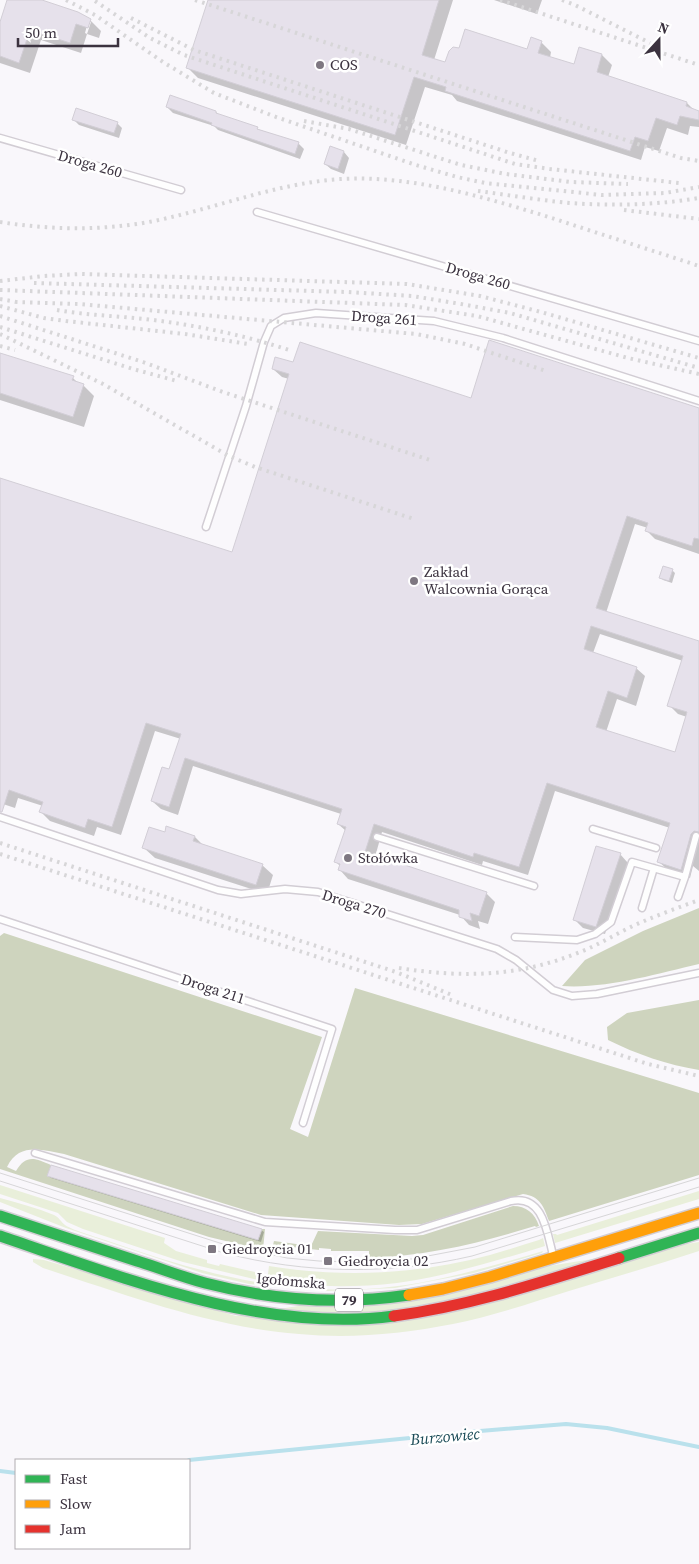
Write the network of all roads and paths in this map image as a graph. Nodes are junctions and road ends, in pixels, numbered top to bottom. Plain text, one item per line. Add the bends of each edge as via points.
1 (0, 138) edge
2 (181, 190) dead end
3 (257, 212) dead end
4 (699, 341) edge
5 (699, 401) edge
6 (206, 527) dead end
7 (0, 817) edge
8 (593, 828) dead end
9 (696, 836) dead end
10 (377, 837) dead end
11 (656, 848) dead end
12 (654, 868) junction
13 (685, 876) junction
14 (534, 886) dead end
15 (678, 897) dead end
16 (642, 908) dead end
17 (0, 920) edge
18 (515, 937) dead end
19 (699, 973) edge
20 (303, 1123) dead end
21 (35, 1153) dead end
22 (699, 1213) edge
23 (0, 1216) edge
24 (699, 1233) edge
25 (0, 1236) edge
26 (554, 1258) junction

1 - 2 lane, Droga 260
3 - 4 lane, Droga 260
5 - 6 lane, Droga 261 via 503,338 434,321 316,313 284,318 271,326 264,342
7 - 19 lane, Droga 270 via 218,890 241,894 285,889 318,892 497,949 553,990 572,996
8 - 11 lane
9 - 13 lane
10 - 14 lane
12 - 13 lane
12 - 16 lane
12 - 18 lane via 632,862 611,922 596,934 577,940
13 - 15 lane
17 - 20 lane, Droga 211 via 332,1029
21 - 26 lane via 265,1222 417,1230 522,1200 540,1213
22 - 26 main road, Igołomska / 79
23 - 26 main road, Igołomska / 79 via 204,1283 300,1299 370,1299 427,1292 489,1278
24 - 25 main road, 79 via 464,1304 389,1317 337,1319 280,1314 211,1302

